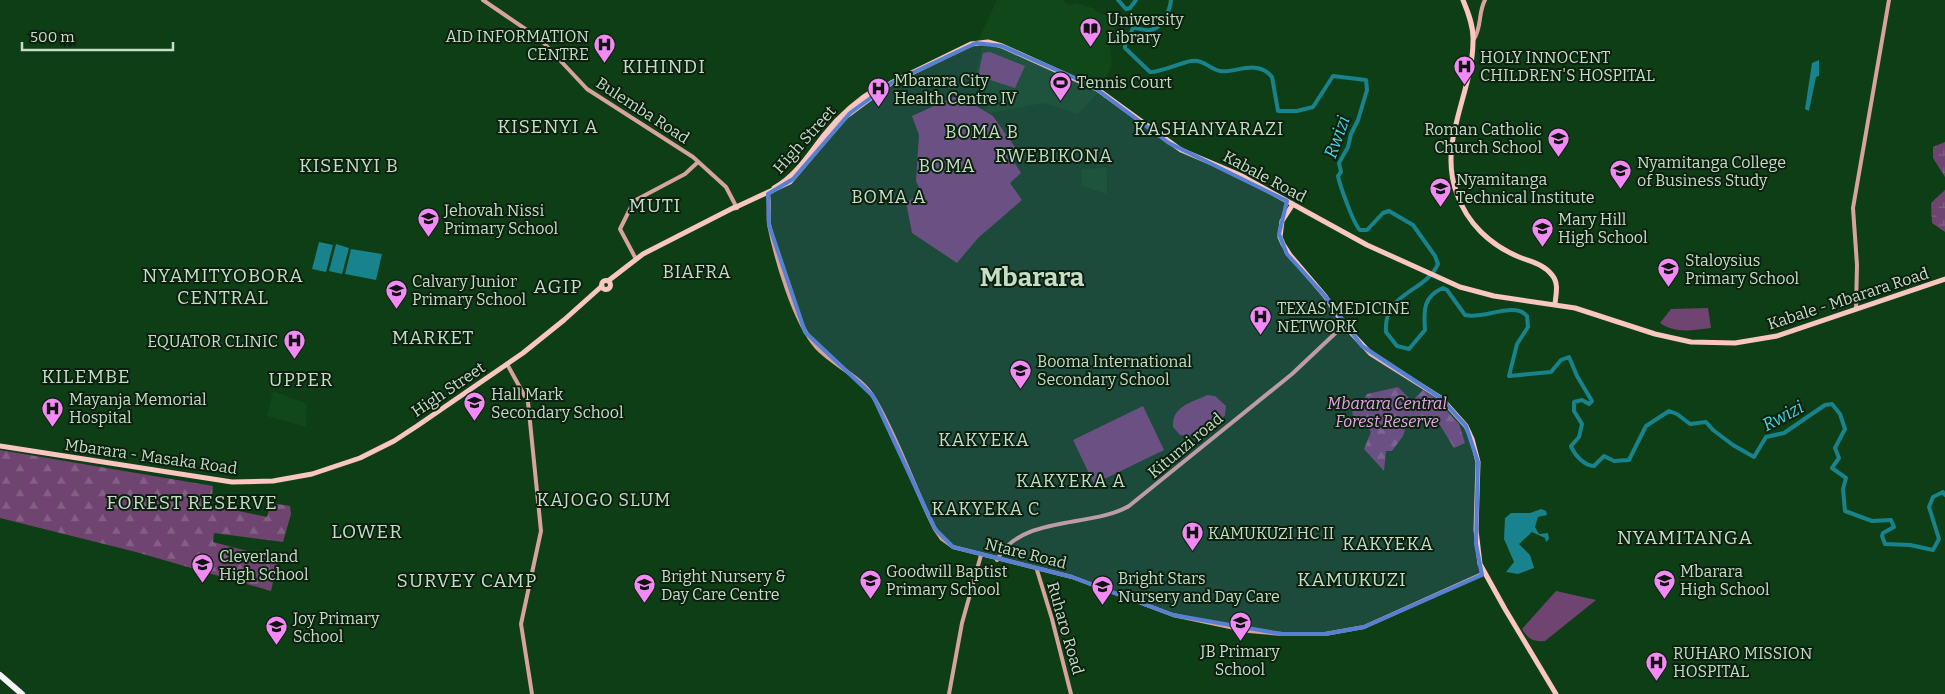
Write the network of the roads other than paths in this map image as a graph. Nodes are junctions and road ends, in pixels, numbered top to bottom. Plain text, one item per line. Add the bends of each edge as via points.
1 (483, 0) edge
2 (1463, 0) edge
3 (1485, 0) edge
4 (1890, 0) edge
5 (1474, 39) junction
6 (922, 67) joint
7 (698, 162) junction
8 (779, 187) junction
9 (768, 194) junction
10 (1293, 204) junction
11 (736, 207) junction
12 (636, 259) junction
13 (1298, 264) junction
14 (1438, 278) joint
15 (1945, 280) edge
16 (1555, 304) junction
17 (1856, 310) junction
18 (1344, 324) junction
19 (507, 364) junction
20 (0, 446) edge
21 (298, 477) joint
22 (981, 556) junction
23 (998, 560) junction
24 (1037, 570) junction
25 (1484, 573) junction
26 (0, 675) edge
27 (0, 680) edge
28 (17, 694) edge
29 (22, 694) edge
30 (532, 694) edge
31 (949, 694) edge
32 (1071, 694) edge
33 (1556, 694) edge

1 - 7 main road, Bulemba Road via 540,39 587,89
2 - 5 main road
3 - 5 main road via 1479,32
4 - 17 main road via 1854,208
5 - 16 main road via 1451,146 1456,192 1468,217 1491,241 1551,273 1556,287
6 - 8 main road, High Street via 891,83 850,113 798,174
6 - 10 main road, Kabale Road via 971,44 988,42 1002,46 1091,85 1175,146 1240,175
7 - 11 main road, Bulemba Road via 726,187
7 - 12 main road via 685,174 632,203 620,229
8 - 9 main road, High Street
8 - 11 main road, High Street
9 - 11 main road, High Street
9 - 22 main road, Ntare Road via 769,225 775,249 794,309 805,332 830,360 873,396 942,539 953,547
10 - 13 main road via 1282,222 1280,237
10 - 13 main road via 1279,238
10 - 14 main road, Kabale Road via 1361,242
11 - 12 main road, High Street
12 - 19 main road, High Street via 609,282 609,288 603,287
13 - 18 main road
14 - 16 main road, Kabale - Mbarara Road via 1479,293
15 - 17 main road, Kabale - Mbarara Road
16 - 17 main road, Kabale - Mbarara Road via 1675,339 1703,343 1771,338
18 - 23 main road, Kitunzi road via 1292,374 1129,506 1037,530 1008,545
18 - 25 main road via 1371,354 1442,398 1466,426 1478,462 1476,544
19 - 21 main road, High Street via 394,441 342,465
19 - 30 main road via 528,402 541,531 521,624
20 - 21 main road, Mbarara - Masaka Road via 232,482
22 - 23 main road, Ntare Road
22 - 31 main road via 962,622
23 - 24 main road, Ntare Road
24 - 25 main road, Ntare Road via 1072,578 1172,615 1249,631 1309,634 1374,624
24 - 32 main road, Ruharo Road
25 - 33 main road
26 - 29 highway
27 - 28 highway

